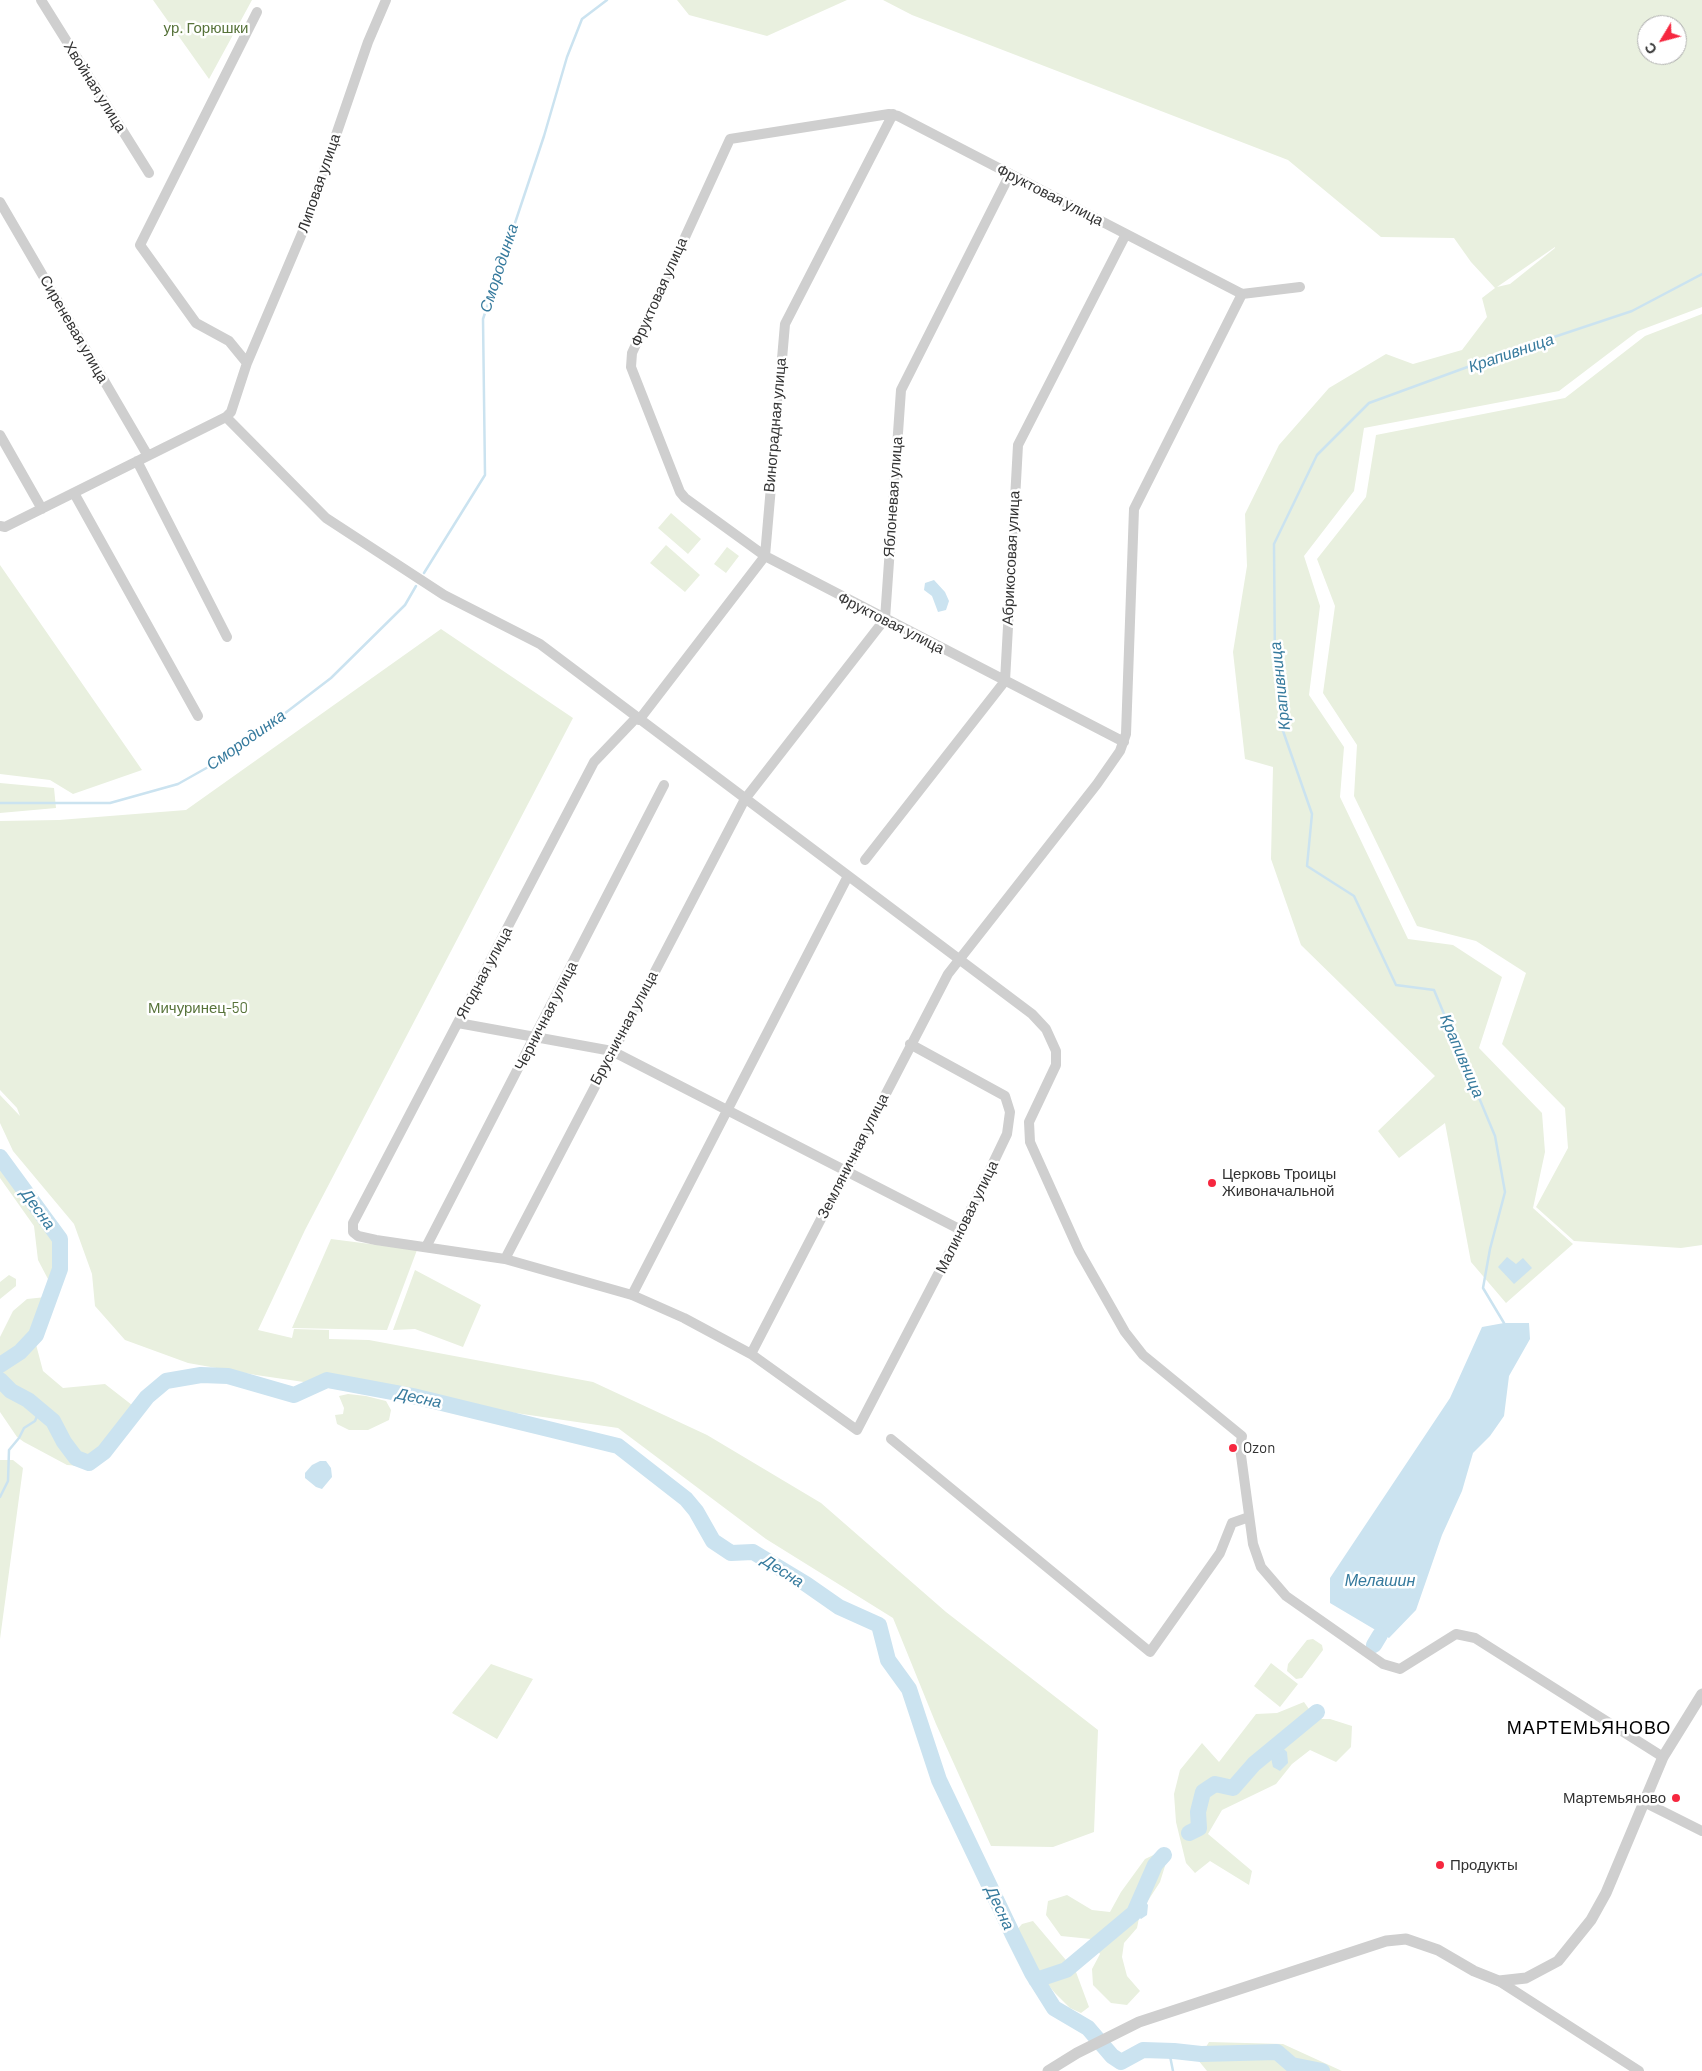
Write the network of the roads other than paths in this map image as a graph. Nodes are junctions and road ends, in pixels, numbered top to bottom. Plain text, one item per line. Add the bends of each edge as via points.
1 (41, 0) edge
2 (386, 0) edge
3 (257, 12) dead end
4 (893, 114) junction
5 (149, 173) dead end
6 (1010, 174) junction
7 (0, 202) edge
8 (1126, 234) junction
9 (1300, 287) dead end
10 (1242, 294) junction
11 (247, 363) junction
12 (226, 417) junction
13 (0, 435) edge
14 (148, 456) junction
15 (137, 461) junction
16 (74, 493) junction
17 (42, 508) junction
18 (0, 526) edge
19 (765, 556) junction
20 (885, 620) junction
21 (227, 636) dead end
22 (1005, 681) junction
23 (198, 716) dead end
24 (637, 719) junction
25 (1124, 742) junction
26 (664, 785) dead end
27 (745, 799) junction
28 (865, 860) dead end
29 (848, 876) junction
30 (959, 959) junction
31 (458, 1023) junction
32 (536, 1037) junction
33 (910, 1044) junction
34 (612, 1051) junction
35 (728, 1110) junction
36 (845, 1171) junction
37 (962, 1230) junction
38 (426, 1247) junction
39 (505, 1259) junction
40 (632, 1295) junction
41 (751, 1354) junction
42 (892, 1439) dead end
43 (1249, 1516) junction
44 (1702, 1694) edge
45 (1663, 1757) junction
46 (1644, 1802) junction
47 (1702, 1831) edge
48 (1499, 1981) junction
49 (1048, 2071) edge
50 (1639, 2071) edge

1 - 5 street, Хвойная улица
2 - 11 street, Липовая улица via 368,42 303,231
3 - 11 street via 140,245 196,322 229,341
4 - 6 street, Фруктовая улица
4 - 19 street, Виноградная улица via 785,324
4 - 19 street, Фруктовая улица via 730,139 630,358 682,495
6 - 8 street, Фруктовая улица
6 - 20 street, Яблоневая улица via 901,390
7 - 14 street, Сиреневая улица
8 - 10 street, Фруктовая улица
8 - 22 street, Абрикосовая улица via 1018,445
9 - 10 street
10 - 25 street via 1134,510
11 - 12 street, Липовая улица via 231,412
12 - 14 street
12 - 24 street via 326,518 444,595 540,644
13 - 17 street
14 - 15 street
15 - 16 street
15 - 21 street
16 - 17 street
16 - 23 street
17 - 18 street
19 - 20 street, Фруктовая улица
19 - 24 street
20 - 22 street, Фруктовая улица
20 - 27 street
22 - 25 street, Фруктовая улица
22 - 28 street
24 - 27 street
24 - 31 street, Ягодная улица via 594,762
25 - 30 street via 1097,784
26 - 32 street, Черничная улица
27 - 29 street
27 - 34 street, Брусничная улица
29 - 30 street
29 - 35 street
30 - 33 street, Земляничная улица
30 - 43 street via 1032,1014 1046,1029 1056,1052 1056,1065 1030,1122 1030,1142 1079,1251 1125,1332 1143,1355 1242,1436 1240,1448
31 - 32 street
31 - 38 street, Ягодная улица via 353,1223 353,1232 358,1236
32 - 34 street
32 - 38 street, Черничная улица
33 - 36 street, Земляничная улица
33 - 37 street, Малиновая улица via 1006,1096 1010,1112 1007,1134
34 - 35 street
34 - 39 street, Брусничная улица
35 - 36 street
35 - 40 street
36 - 37 street
36 - 41 street, Земляничная улица
37 - 41 street, Малиновая улица via 858,1430
38 - 39 street
39 - 40 street
40 - 41 street
42 - 43 street via 1150,1652 1220,1553 1232,1523
43 - 45 street via 1253,1544 1261,1566 1286,1596 1383,1664 1400,1669 1456,1634 1475,1638
44 - 45 street
45 - 46 street
46 - 47 street
46 - 48 street via 1606,1893 1558,1961 1526,1978
48 - 49 street via 1438,1950 1406,1939 1386,1941 1138,2022
48 - 50 street

